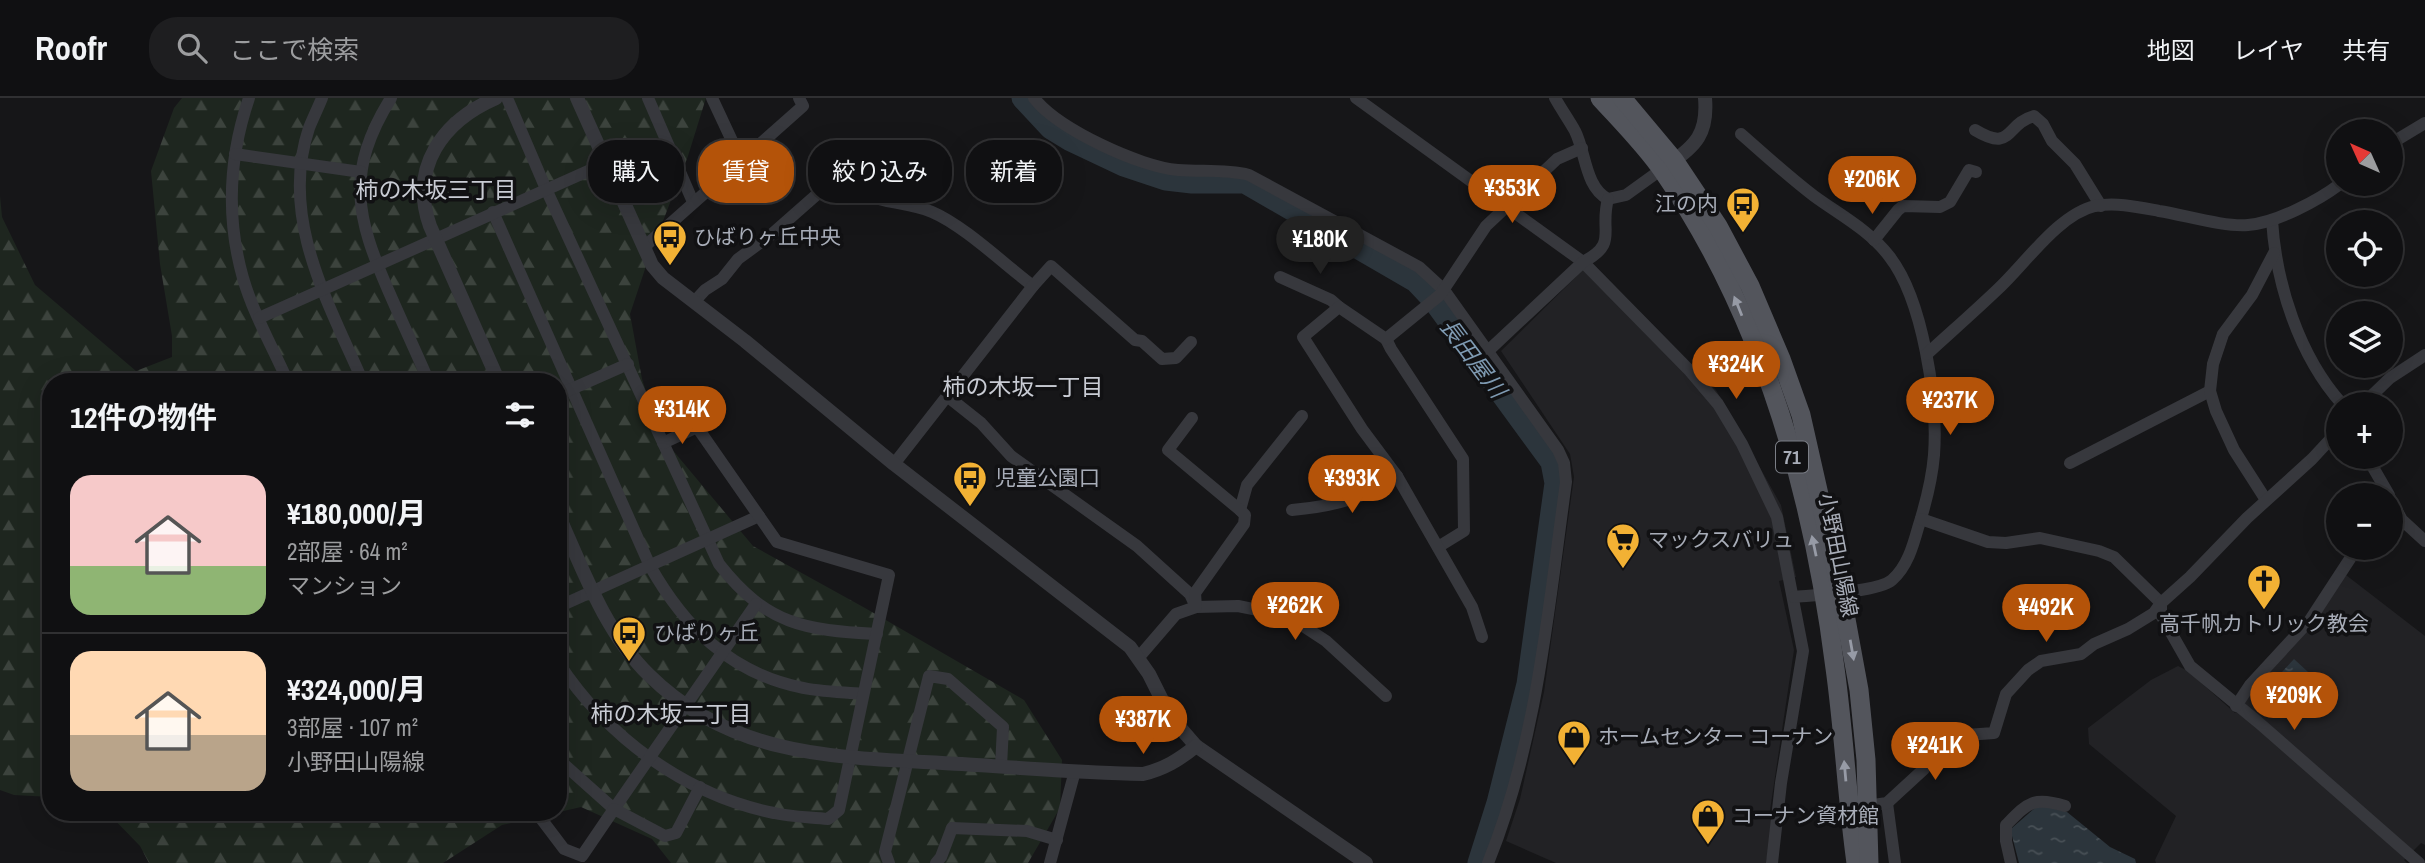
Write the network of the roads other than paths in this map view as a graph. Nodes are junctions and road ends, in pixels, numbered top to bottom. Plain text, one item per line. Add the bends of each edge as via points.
1 (249, 98) edge
2 (322, 98) edge
3 (391, 98) edge
4 (496, 98) edge
5 (507, 98) edge
6 (577, 98) edge
7 (648, 98) edge
8 (712, 98) edge
9 (799, 98) edge
10 (1034, 98) edge
11 (1356, 98) edge
12 (1555, 98) edge
13 (1600, 98) edge
14 (1622, 98) edge
15 (1705, 98) edge
16 (2425, 123) edge
17 (1975, 130) dead end
18 (1741, 134) dead end
19 (2403, 137) edge
20 (596, 140) edge
21 (732, 140) edge
22 (764, 140) edge
23 (1582, 148) junction
24 (235, 153) junction
25 (302, 163) junction
26 (1668, 165) junction
27 (588, 171) edge
28 (361, 172) junction
29 (1976, 172) dead end
30 (546, 189) junction
31 (2326, 193) edge
32 (698, 198) edge
33 (1608, 199) junction
34 (693, 202) junction
35 (624, 203) edge
36 (2101, 206) junction
37 (1508, 207) junction
38 (493, 212) junction
39 (2272, 220) junction
40 (435, 239) junction
41 (1874, 240) junction
42 (643, 247) junction
43 (2274, 253) junction
44 (1583, 262) junction
45 (377, 265) junction
46 (1280, 277) dead end
47 (1032, 286) junction
48 (322, 290) junction
49 (1442, 293) junction
50 (694, 302) junction
51 (1339, 307) junction
52 (260, 318) junction
53 (1386, 339) junction
54 (1191, 342) dead end
55 (1488, 351) junction
56 (1927, 354) junction
57 (2425, 355) edge
58 (628, 364) junction
59 (284, 373) edge
60 (359, 373) edge
61 (425, 373) edge
62 (495, 373) edge
63 (565, 373) edge
64 (567, 378) edge
65 (572, 389) junction
66 (2210, 391) junction
67 (567, 392) edge
68 (2332, 392) edge
69 (2376, 392) edge
70 (947, 396) junction
71 (1302, 416) dead end
72 (1192, 418) dead end
73 (663, 443) junction
74 (2326, 444) edge
75 (2070, 463) dead end
76 (894, 464) junction
77 (1397, 476) junction
78 (2266, 500) junction
79 (1240, 510) junction
80 (1292, 510) dead end
81 (759, 516) junction
82 (1921, 519) junction
83 (2403, 521) edge
84 (567, 534) edge
85 (706, 541) junction
86 (2425, 541) edge
87 (1438, 547) junction
88 (2349, 560) edge
89 (650, 566) junction
90 (593, 591) junction
91 (1833, 594) junction
92 (1794, 597) junction
93 (567, 603) edge
94 (2161, 603) junction
95 (756, 604) junction
96 (1196, 607) junction
97 (877, 634) junction
98 (1482, 637) dead end
99 (723, 653) junction
100 (1139, 657) junction
101 (567, 674) edge
102 (863, 694) junction
103 (1386, 696) dead end
104 (687, 706) junction
105 (2235, 706) junction
106 (1196, 746) junction
107 (850, 756) junction
108 (649, 759) junction
109 (906, 761) junction
110 (567, 767) edge
111 (1001, 767) junction
112 (1074, 771) junction
113 (701, 787) junction
114 (1877, 804) junction
115 (2065, 806) dead end
116 (614, 809) junction
117 (543, 821) edge
118 (1057, 840) junction
119 (2425, 858) edge
120 (889, 863) edge
121 (936, 863) edge
122 (1050, 863) edge
123 (1366, 863) edge
124 (1488, 863) edge
125 (1772, 863) edge
126 (1856, 863) edge
127 (1870, 863) edge
128 (1895, 863) edge
129 (2011, 863) edge
130 (2419, 863) edge

1 - 24 street
2 - 25 street
3 - 28 street via 374,128
4 - 40 street via 461,117 433,151 424,203
5 - 30 street
6 - 20 street
7 - 34 street
8 - 21 street
9 - 22 street via 803,106
10 - 49 street via 1066,126 1153,166 1249,175 1419,267
11 - 37 street
12 - 23 street
13 - 26 main road, 小野田山陽線 / 71
14 - 26 main road, 小野田山陽線 / 71
15 - 26 street via 1705,120 1694,146
16 - 19 street
17 - 36 street via 1997,140 2035,116 2075,164
18 - 41 street via 1813,196
23 - 33 street via 1592,184
23 - 37 street via 1557,159
24 - 25 street
24 - 52 street via 232,215 236,249
25 - 28 street
25 - 48 street via 301,219
26 - 33 street via 1626,195
26 - 91 main road, 小野田山陽線 / 71 via 1730,285 1756,348
27 - 30 street
28 - 45 street via 361,214
29 - 41 street via 1969,170 1950,202 1940,207 1903,206
30 - 38 street
30 - 58 street
31 - 39 street
32 - 34 street
33 - 44 street via 1604,247
34 - 42 street
35 - 42 street
36 - 39 street via 2123,205 2230,225
36 - 56 street via 2080,211 2060,226
37 - 44 street
37 - 49 street via 1486,226
38 - 40 street
38 - 63 street
39 - 43 street
40 - 45 street
40 - 62 street
41 - 56 street via 1899,272
42 - 50 street via 663,278
43 - 66 street via 2252,295 2223,334
43 - 68 street via 2306,347
44 - 55 street
44 - 92 street via 1718,404 1777,517
45 - 48 street
45 - 61 street
46 - 51 street
47 - 50 street via 948,220 916,206 876,198 858,184 839,179 738,259
47 - 54 street via 1051,266 1163,359 1175,358
47 - 70 street
48 - 52 street
48 - 60 street
49 - 53 street
49 - 55 street
50 - 76 street
51 - 53 street
51 - 77 street via 1303,337
52 - 59 street
53 - 87 street via 1463,459 1464,531
55 - 124 street via 1558,450 1566,482 1537,690 1506,818
56 - 82 street via 1934,456
57 - 69 street
58 - 65 street
58 - 73 street
64 - 65 street
65 - 67 street
65 - 89 street
66 - 75 street
66 - 78 street via 2234,450
70 - 76 street
70 - 96 street via 981,422 1011,456 1137,546 1190,594
71 - 79 street via 1247,485
72 - 79 street via 1168,450
73 - 81 street via 697,427
73 - 85 street
74 - 78 street
76 - 100 street
77 - 80 street via 1325,507
77 - 87 street
78 - 94 street
79 - 96 street via 1244,524 1195,593
81 - 85 street
81 - 97 street via 777,542 889,575
82 - 91 street via 1911,551 1894,578 1885,585
82 - 94 street via 1988,542 2040,538 2099,551 2114,557
83 - 86 street
84 - 90 street
85 - 89 street
85 - 95 street via 733,583
87 - 98 street via 1472,607
88 - 105 street via 2315,614
89 - 90 street
89 - 99 street via 677,610
90 - 93 street
90 - 104 street via 630,653 648,675
91 - 92 street
91 -> 114 main road, 小野田山陽線 / 71 via 1859,690
126 -> 91 main road, 小野田山陽線 / 71
92 - 125 street via 1803,651
94 - 105 street via 2161,615 2190,666
94 - 114 street via 2154,613 2081,654 2041,661 2028,670 2006,694 1994,733 1952,736 1927,745 1924,769
95 - 97 street via 798,625
95 - 99 street
96 - 100 street via 1176,614
96 - 103 street via 1238,606 1288,616 1326,641
97 - 102 street
99 - 102 street via 761,675 800,688
99 - 104 street
100 - 106 street via 1170,716
101 - 108 street via 587,702
102 - 107 street
104 - 107 street via 757,741 796,752
104 - 108 street
105 - 130 street
106 - 112 street via 1158,771
106 - 123 street
107 - 109 street
107 - 113 street via 839,810 828,819 774,814
108 - 113 street
108 - 116 street
109 - 111 street
109 - 111 street via 929,676 948,680 1003,727
109 - 120 street via 885,852
110 - 116 street
111 - 112 street
112 - 118 street
113 - 116 street via 676,833 665,836
114 - 127 main road, 小野田山陽線 / 71
114 - 128 street
115 - 129 street via 2038,800 2006,825
116 - 117 street via 582,856 564,849
118 - 121 street via 1027,831 952,828
118 - 122 street
119 - 130 street

